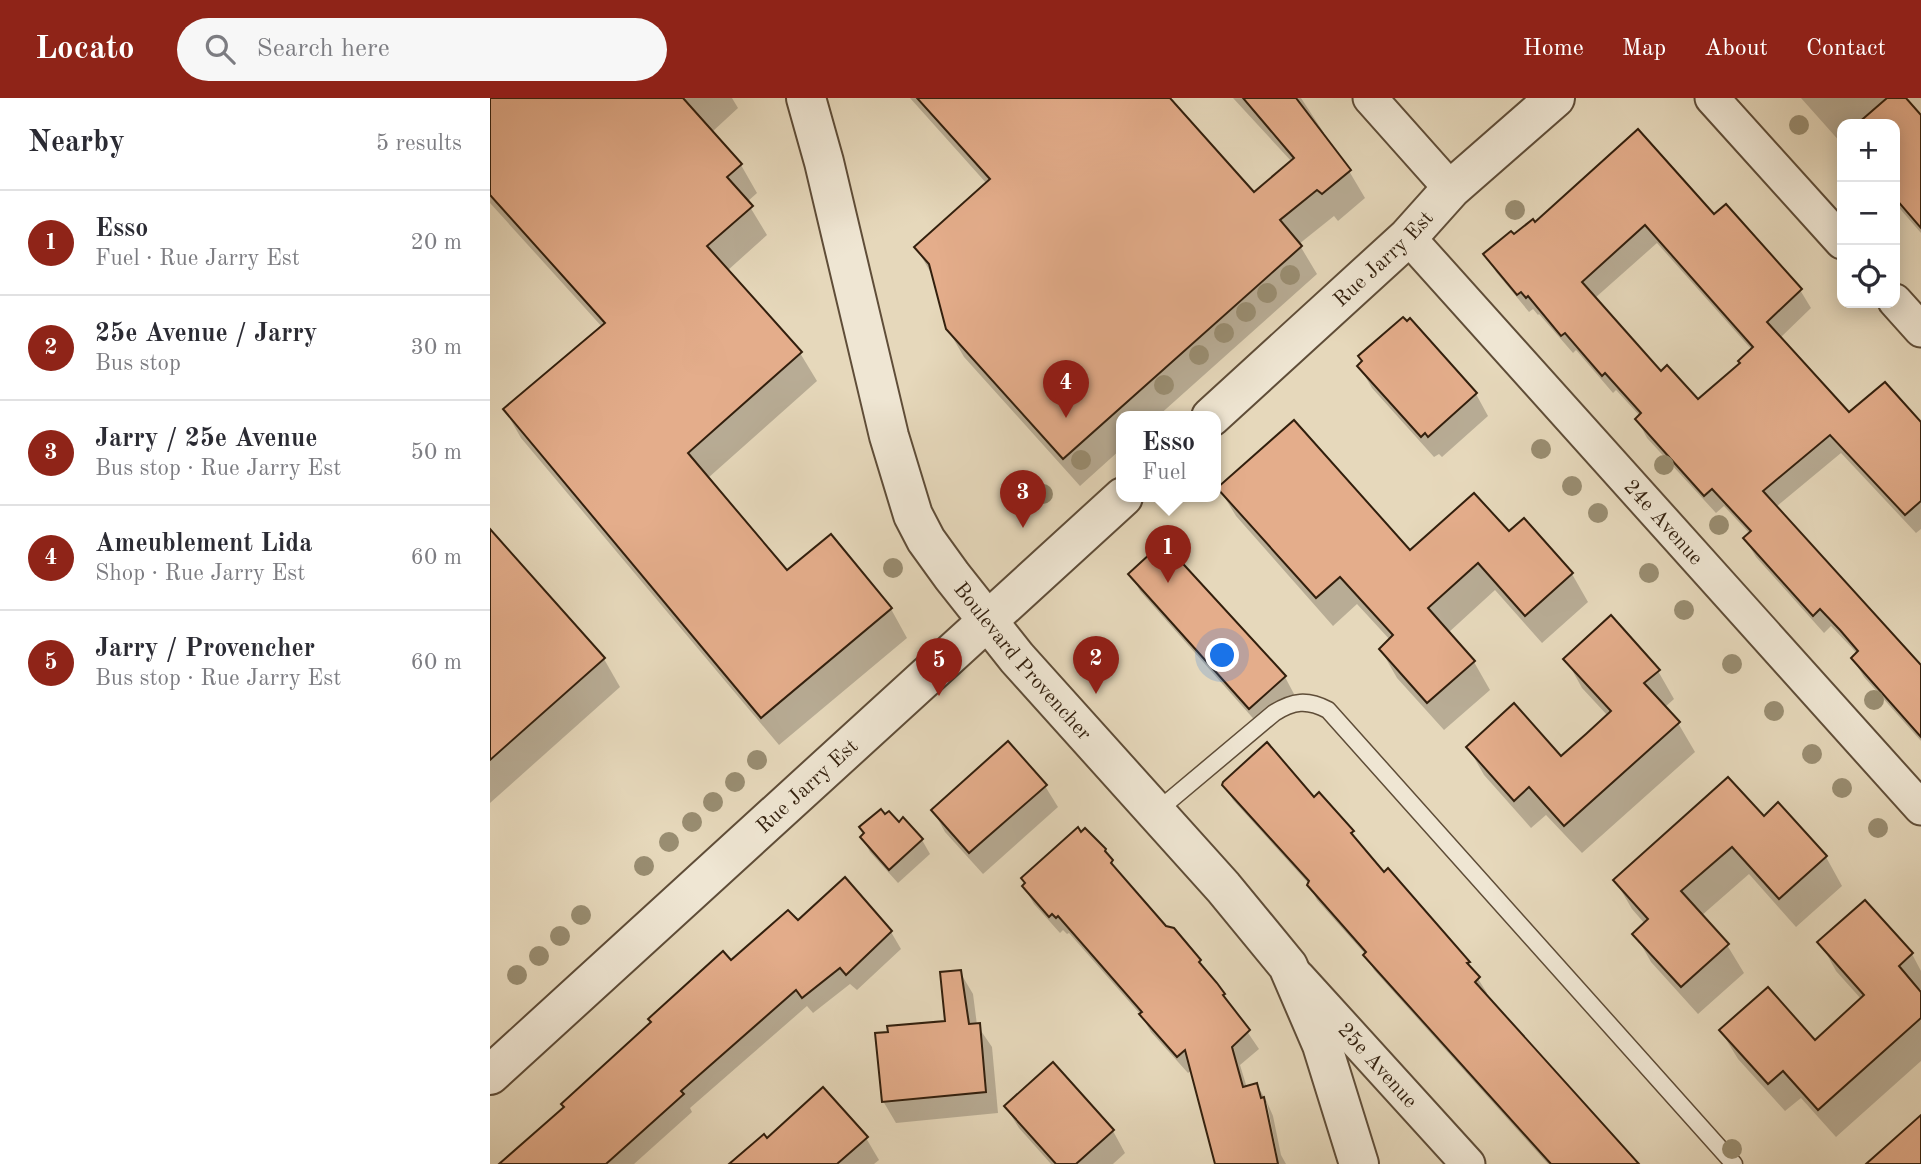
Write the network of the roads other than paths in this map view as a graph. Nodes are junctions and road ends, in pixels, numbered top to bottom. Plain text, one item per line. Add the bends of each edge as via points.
1 (806, 98) edge
2 (1370, 98) edge
3 (1555, 98) edge
4 (1712, 98) edge
5 (1451, 190) junction
6 (1837, 236) edge
7 (1408, 237) junction
8 (1900, 306) edge
9 (1921, 330) edge
10 (1218, 411) edge
11 (1118, 502) edge
12 (988, 621) junction
13 (1921, 808) edge
14 (1156, 812) junction
15 (1288, 966) junction
16 (490, 1075) edge
17 (1359, 1164) edge
18 (1468, 1164) edge
19 (1734, 1164) edge

1 - 12 street, Boulevard Provencher via 903,490 926,540
2 - 5 street
3 - 5 street, Rue Jarry Est
4 - 6 street
5 - 7 street, Rue Jarry Est
7 - 10 street, Rue Jarry Est
7 - 13 street, 24e Avenue
8 - 9 street
11 - 12 street, Rue Jarry Est
12 - 14 street, Boulevard Provencher
12 - 16 street, Rue Jarry Est
14 - 15 street, Boulevard Provencher
14 - 19 lane via 1274,713 1302,701 1328,710
15 - 17 street, Boulevard Provencher via 1322,1045
15 - 18 street, 25e Avenue

